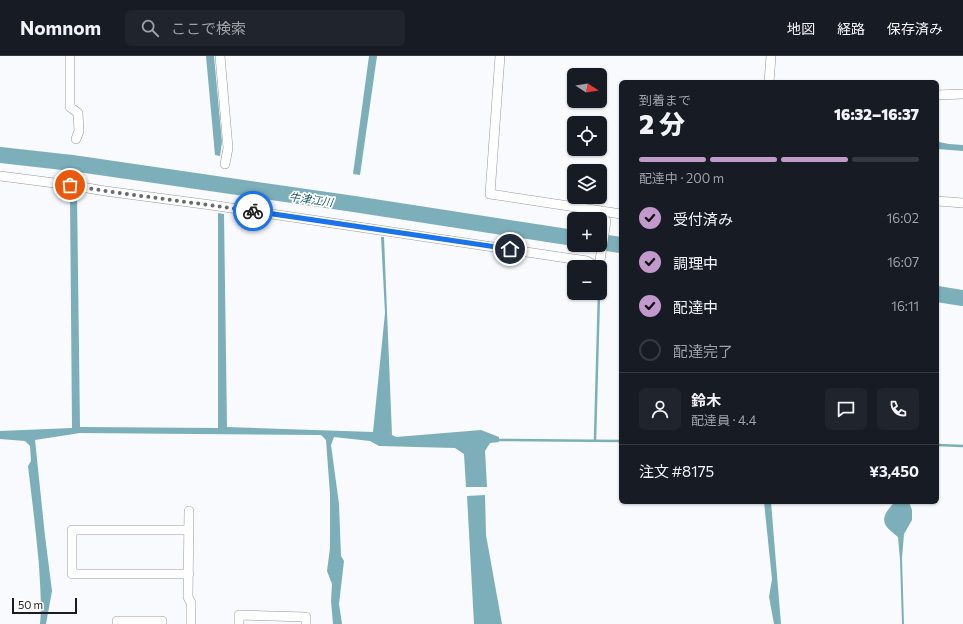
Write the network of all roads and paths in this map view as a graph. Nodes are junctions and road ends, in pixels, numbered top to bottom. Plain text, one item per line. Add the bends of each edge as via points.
1 (70, 56) edge
2 (220, 56) edge
3 (500, 56) edge
4 (771, 56) edge
5 (769, 80) edge
6 (963, 94) edge
7 (939, 95) edge
8 (76, 139) dead end
9 (225, 164) dead end
10 (0, 176) edge
11 (939, 201) edge
12 (963, 203) edge
13 (586, 208) junction
14 (591, 212) edge
15 (619, 214) edge
16 (619, 216) edge
17 (607, 221) edge
18 (580, 260) edge
19 (189, 511) dead end
20 (189, 530) junction
21 (189, 574) junction
22 (117, 624) edge
23 (162, 624) edge
24 (191, 624) edge
25 (239, 624) edge
26 (306, 624) edge

1 - 8 street via 70,107 78,113 79,131
2 - 9 street via 228,148
3 - 13 street via 490,194
4 - 5 street
6 - 7 street
10 - 18 street
11 - 12 street
13 - 14 street
13 - 15 street
16 - 17 street via 612,221
19 - 20 street
20 - 21 street
20 - 21 street via 72,530 72,574
21 - 24 street
22 - 23 street via 117,621 162,621
25 - 26 street via 239,615 306,617

